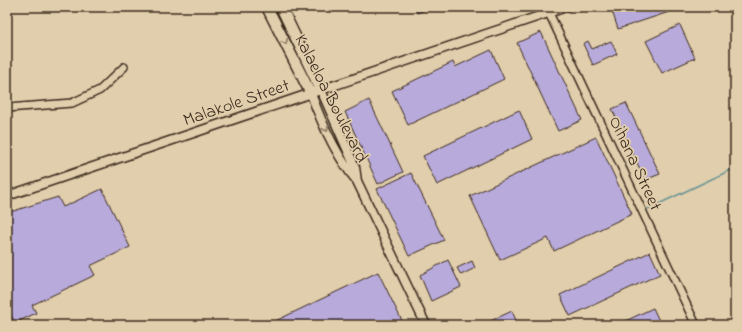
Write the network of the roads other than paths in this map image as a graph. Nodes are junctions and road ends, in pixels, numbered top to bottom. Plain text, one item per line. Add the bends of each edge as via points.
1 (267, 7) edge
2 (281, 7) edge
3 (566, 7) edge
4 (549, 13) junction
5 (124, 67) dead end
6 (316, 92) junction
7 (7, 108) edge
8 (357, 181) junction
9 (7, 196) edge
10 (426, 325) edge
11 (696, 325) edge

1 -> 6 main road, Kalaeloa Boulevard
2 - 6 main road, Kalaeloa Boulevard
3 - 4 street, Malakole Street
4 - 6 street, Malakole Street
4 - 11 street, Oihana Street
5 - 7 street via 100,90 72,102
6 - 8 street, Kalaeloa Boulevard via 355,167
6 -> 8 street, Kalaeloa Boulevard via 318,114 345,167
6 - 9 street, Malakole Street
8 - 10 street, Kalaeloa Boulevard

